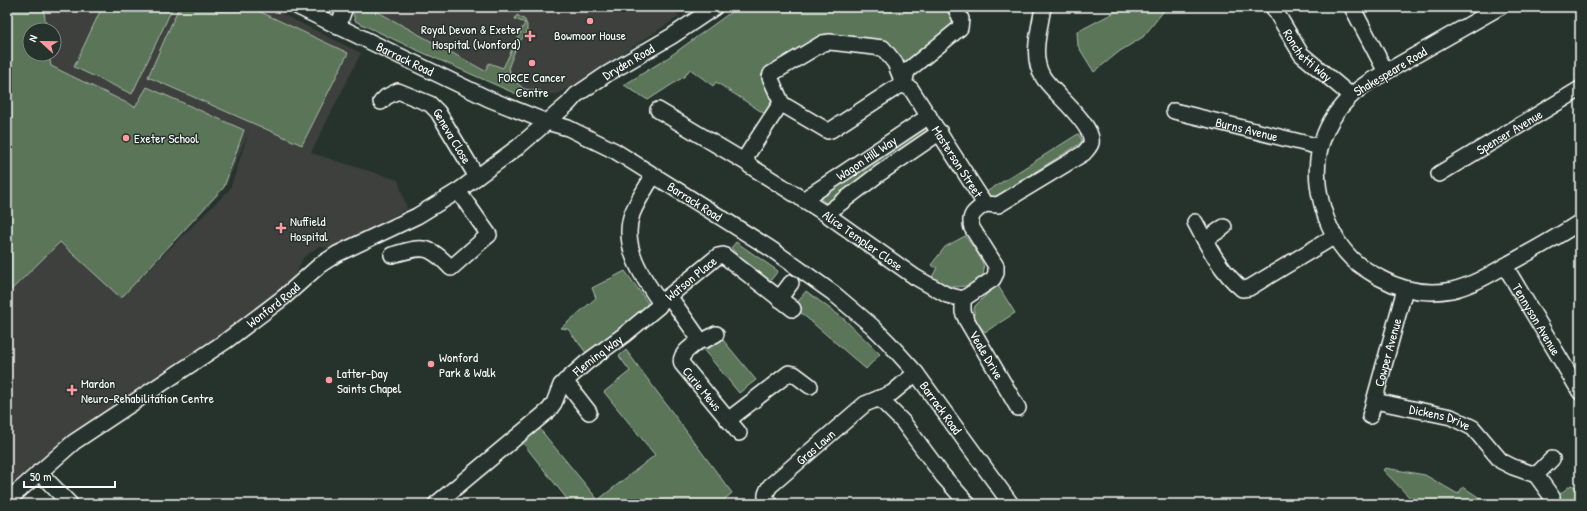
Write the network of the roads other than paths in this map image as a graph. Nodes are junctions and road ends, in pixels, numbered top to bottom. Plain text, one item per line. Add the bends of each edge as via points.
1 (298, 7) edge
2 (346, 7) edge
3 (715, 7) edge
4 (955, 7) edge
5 (1043, 7) edge
6 (1273, 7) edge
7 (1352, 7) edge
8 (1490, 10) edge
9 (325, 13) edge
10 (338, 27) junction
11 (1386, 72) junction
12 (904, 85) junction
13 (1580, 89) edge
14 (1350, 95) junction
15 (381, 102) dead end
16 (782, 104) junction
17 (658, 110) dead end
18 (1174, 110) dead end
19 (929, 116) junction
20 (547, 122) junction
21 (940, 132) junction
22 (1320, 147) junction
23 (747, 163) junction
24 (1439, 174) dead end
25 (653, 176) junction
26 (477, 177) junction
27 (458, 192) junction
28 (804, 200) junction
29 (985, 204) junction
30 (826, 214) junction
31 (1195, 222) dead end
32 (1580, 222) edge
33 (1224, 227) dead end
34 (1335, 236) junction
35 (1205, 240) junction
36 (392, 255) dead end
37 (1506, 266) junction
38 (791, 283) dead end
39 (1404, 289) junction
40 (665, 299) junction
41 (779, 299) junction
42 (963, 299) junction
43 (793, 309) dead end
44 (716, 334) dead end
45 (700, 340) junction
46 (916, 373) junction
47 (565, 381) junction
48 (810, 386) dead end
49 (1580, 392) edge
50 (879, 398) junction
51 (1375, 401) junction
52 (1018, 408) dead end
53 (589, 412) dead end
54 (1370, 416) dead end
55 (728, 420) junction
56 (739, 433) dead end
57 (1552, 459) dead end
58 (39, 472) junction
59 (1536, 475) junction
60 (1552, 497) dead end
61 (7, 501) edge
62 (70, 504) edge
63 (436, 504) edge
64 (770, 504) edge
65 (968, 504) edge
66 (1011, 504) edge

1 - 9 street, Barrack Road
2 - 10 street
3 - 20 street, Dryden Road via 576,95
4 - 12 street via 961,19 960,28 907,71
5 - 29 street, Masterson Street via 1036,50 1042,77 1068,104 1091,136 1091,142 1084,153 998,205
6 - 14 street, Ronchetti Way via 1301,54
7 - 11 street
8 - 11 street, Shakespeare Road
9 - 10 street, Barrack Road
10 - 20 street, Barrack Road via 489,99
11 - 14 street, Shakespeare Road
12 - 16 street via 828,131
12 - 16 street via 895,63 884,48 830,42 770,74
12 - 19 street, Masterson Street via 911,90
13 - 24 street, Spenser Avenue
14 - 22 street, Shakespeare Road via 1338,110
15 - 26 street, Geneva Close via 397,85 430,104 438,112
16 - 23 street via 747,155
17 - 23 street, Alice Templer Close
18 - 22 street, Burns Avenue
19 - 21 street, Masterson Street
19 - 28 street, Wagon Hill Way
20 - 25 street, Barrack Road via 568,128 615,151
20 - 26 street, Wonford Road
21 - 29 street, Masterson Street
21 - 30 street, Wagon Hill Way
22 - 34 street, Shakespeare Road via 1318,170 1321,199 1326,218
23 - 28 street, Alice Templer Close
25 - 40 street via 633,212 629,238 635,262 650,288
25 - 46 street, Barrack Road via 771,249 833,293 872,326
26 - 27 street, Wonford Road
27 - 36 street via 489,235 451,268 427,242
27 - 58 street, Wonford Road via 417,216 337,254 320,265 252,322 78,440
28 - 30 street, Alice Templer Close
29 - 42 street via 974,211 970,218 972,228 996,266 996,273 993,279
30 - 42 street, Alice Templer Close via 915,277 947,295
31 - 35 street
32 - 37 street, Shakespeare Road
33 - 35 street
34 - 35 street via 1249,288 1242,289 1232,281
34 - 39 street, Shakespeare Road via 1343,249 1360,266 1386,282
37 - 39 street, Shakespeare Road via 1482,279 1452,290 1434,292
37 - 49 street, Tennyson Avenue
38 - 41 street
39 - 51 street, Cowper Avenue
40 - 41 street, Watson Place via 718,256 723,255
40 - 45 street
40 - 47 street, Fleming Way
41 - 43 street, Watson Place
42 - 52 street, Veale Drive via 962,312
44 - 45 street, Curie Mews
45 - 55 street, Curie Mews via 682,355 680,360
46 - 50 street, Gras Lawn via 892,393
46 - 66 street, Barrack Road
47 - 53 street
47 - 63 street, Fleming Way via 548,410
48 - 55 street, Curie Mews via 794,374 789,374
50 - 64 street, Gras Lawn via 865,404 770,486 765,495
50 - 65 street via 903,422 943,476
51 - 54 street, Cowper Avenue
51 - 59 street, Dickens Drive via 1451,417 1473,428 1506,464
55 - 56 street, Curie Mews
57 - 59 street
58 - 61 street, Wonford Road
58 - 62 street
59 - 60 street

